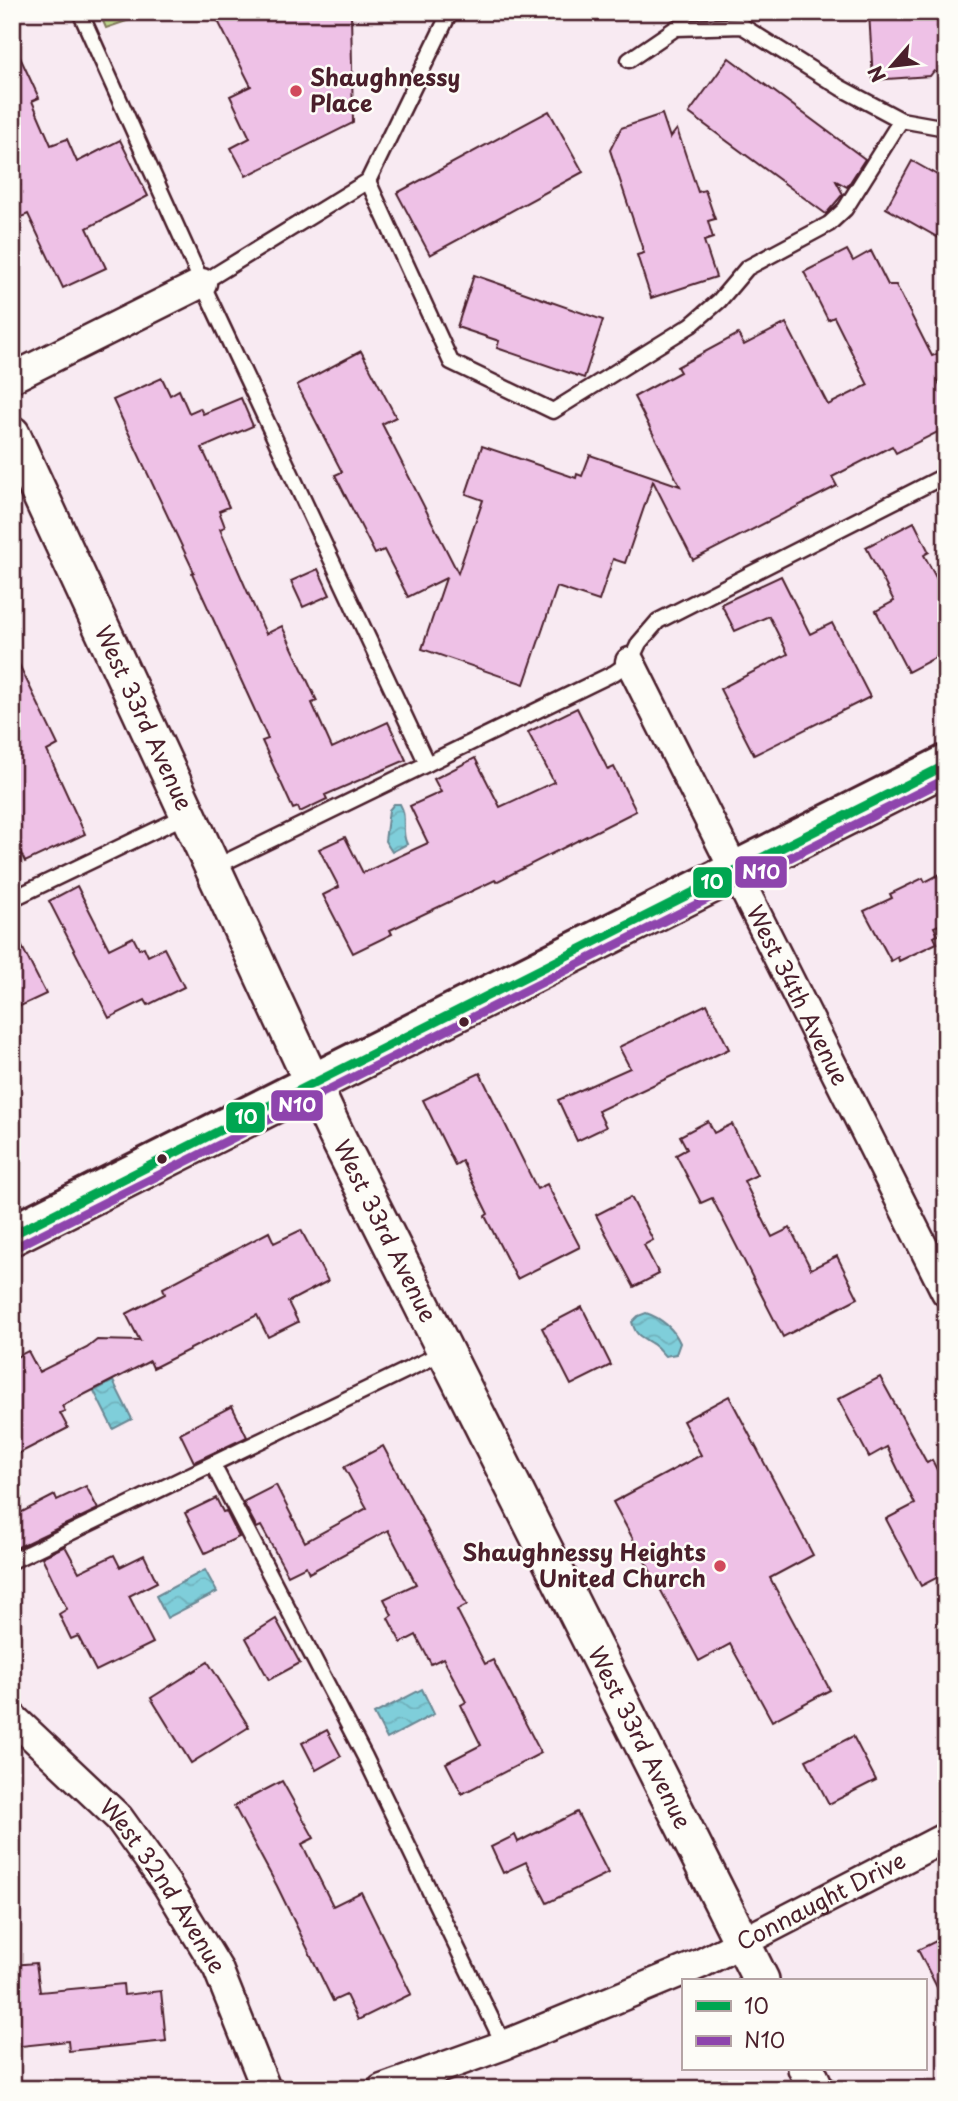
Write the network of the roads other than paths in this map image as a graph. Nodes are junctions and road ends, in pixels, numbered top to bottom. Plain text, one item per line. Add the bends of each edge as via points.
1 (80, 12) edge
2 (450, 12) edge
3 (629, 60) dead end
4 (901, 120) junction
5 (946, 128) edge
6 (368, 181) junction
7 (202, 283) junction
8 (12, 378) edge
9 (12, 434) edge
10 (946, 475) edge
11 (630, 662) junction
12 (427, 764) junction
13 (946, 765) edge
14 (187, 815) junction
15 (213, 869) junction
16 (735, 872) junction
17 (12, 899) edge
18 (313, 1084) junction
19 (12, 1235) edge
20 (946, 1292) edge
21 (445, 1351) junction
22 (213, 1465) junction
23 (12, 1561) edge
24 (12, 1717) edge
25 (946, 1837) edge
26 (742, 1942) junction
27 (760, 1979) edge
28 (504, 2045) junction
29 (807, 2070) edge
30 (266, 2089) edge
31 (382, 2089) edge
32 (816, 2089) edge

1 - 7 lane
2 - 6 lane
3 - 4 lane via 676,28 742,26
4 - 5 lane
4 - 6 lane via 845,209 829,223 747,268 691,326 553,411 451,362
6 - 7 lane
7 - 8 street
7 - 12 lane
9 - 14 street, West 33rd Avenue
10 - 11 lane via 658,621
11 - 12 lane
11 - 16 street, West 34th Avenue
12 - 15 lane
13 - 16 highway
14 - 15 street, West 33rd Avenue
14 - 17 lane
15 - 18 street, West 33rd Avenue
16 - 18 highway
16 - 20 street, West 34th Avenue
18 - 19 highway
18 - 21 street, West 33rd Avenue
21 - 22 lane
21 - 26 street, West 33rd Avenue
22 - 23 lane
22 - 28 lane via 365,1757
24 - 30 street, West 32nd Avenue via 119,1818 167,1885 218,1969
25 - 26 street, Connaught Drive
26 - 27 street, West 33rd Avenue
26 - 28 street, Connaught Drive via 700,1964
28 - 31 street, Connaught Drive
29 - 32 street

